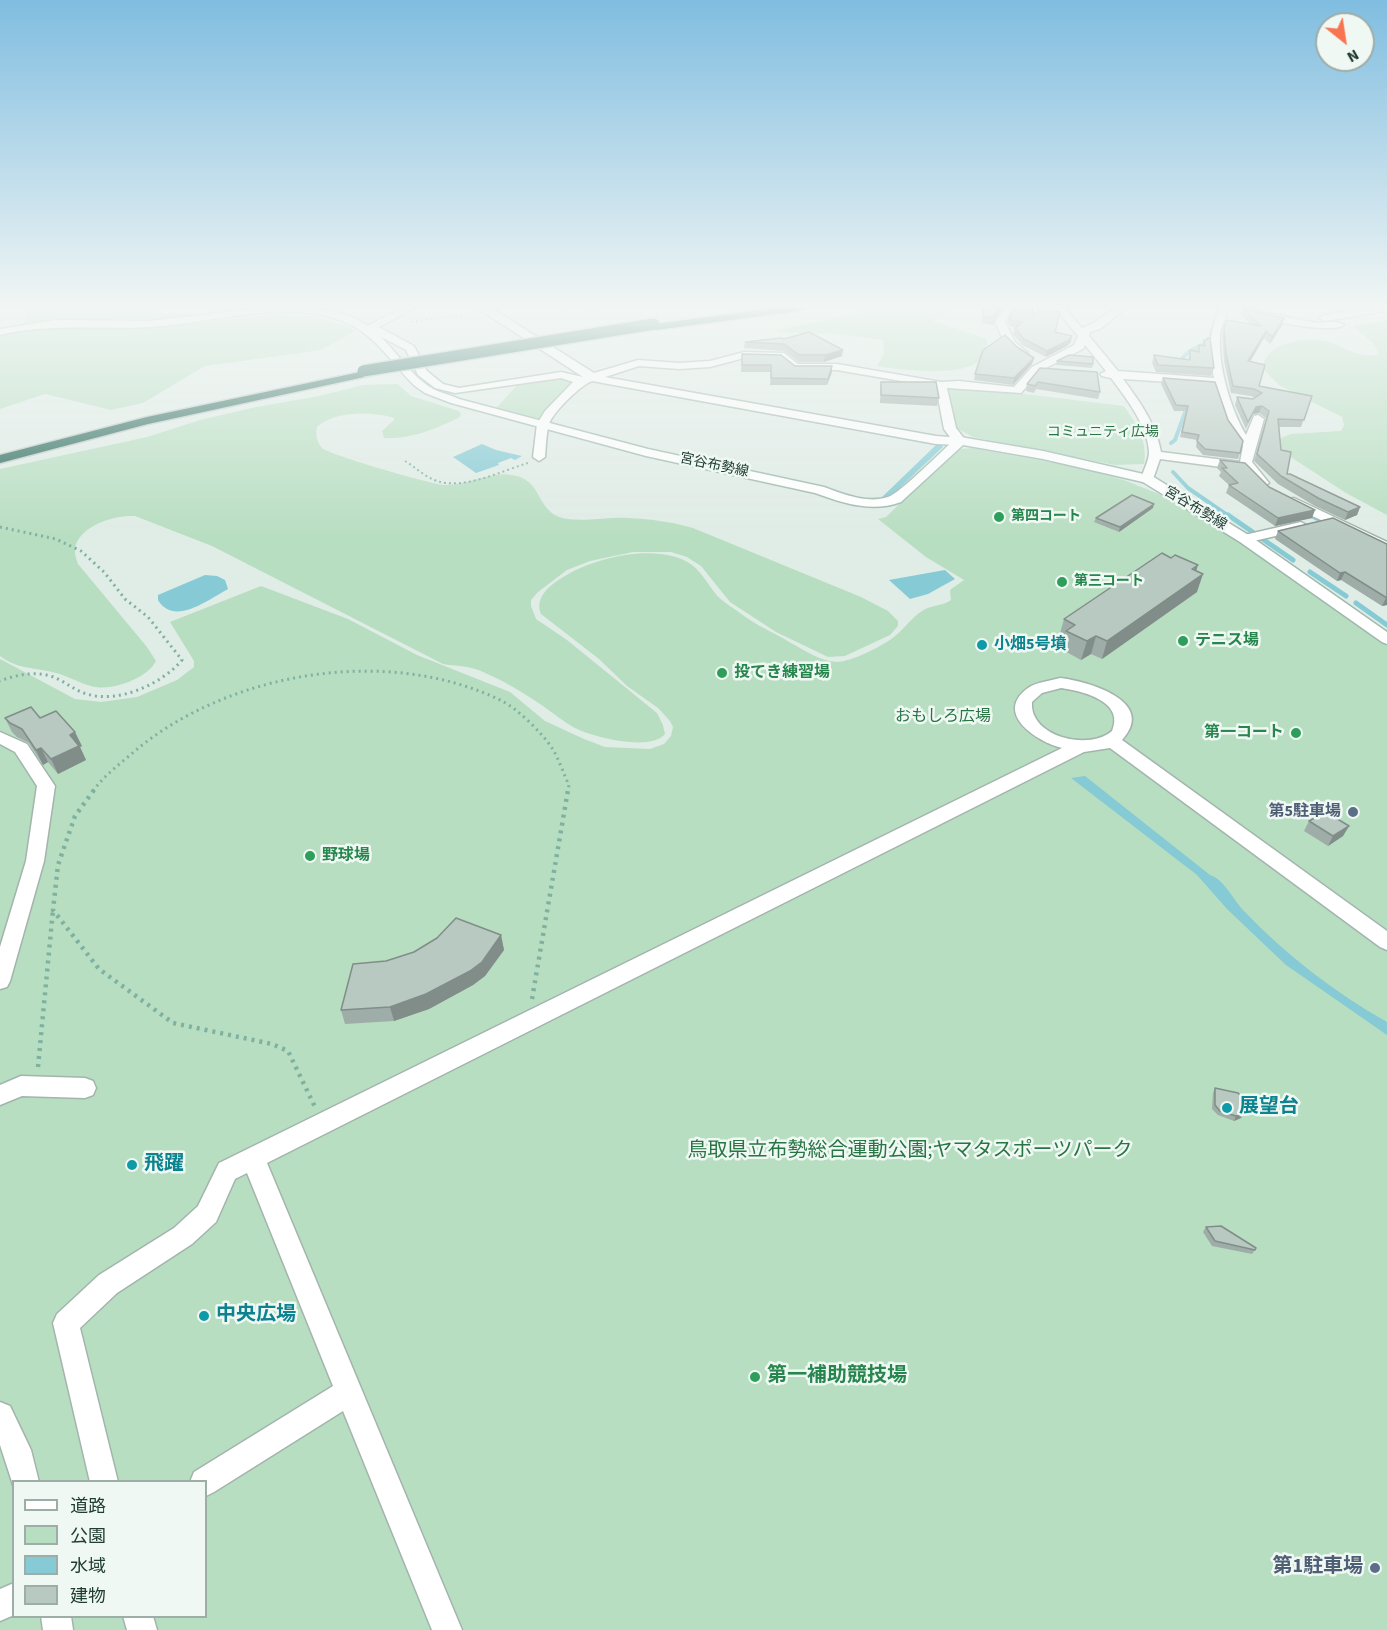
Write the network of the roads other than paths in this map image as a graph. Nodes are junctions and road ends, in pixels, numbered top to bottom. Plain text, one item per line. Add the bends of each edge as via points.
1 (311, 384) edge
2 (422, 384) edge
3 (437, 384) edge
4 (497, 384) edge
5 (582, 384) edge
6 (611, 384) edge
7 (936, 384) edge
8 (958, 384) edge
9 (960, 384) edge
10 (1024, 384) edge
11 (1121, 384) edge
12 (1221, 384) edge
13 (941, 385) junction
14 (1224, 398) junction
15 (1242, 400) edge
16 (1258, 419) dead end
17 (543, 424) junction
18 (960, 441) junction
19 (1249, 445) junction
20 (1154, 455) junction
21 (0, 457) edge
22 (539, 458) road end
23 (1248, 466) junction
24 (1147, 478) junction
25 (1331, 520) junction
26 (1245, 539) junction
27 (1387, 547) edge
28 (1387, 639) edge
29 (0, 737) edge
30 (1112, 741) junction
31 (1079, 747) junction
32 (1387, 942) edge
33 (0, 981) edge
34 (85, 1088) dead end
35 (0, 1095) edge
36 (253, 1158) junction
37 (349, 1392) junction
38 (0, 1416) edge
39 (24, 1480) edge
40 (104, 1480) edge
41 (207, 1480) edge
42 (447, 1630) edge

1 - 21 highway, bridge
2 - 17 street, 宮谷布勢線 via 429,391 455,401
3 - 4 street via 459,391
5 - 17 street via 549,413
6 - 18 street
7 - 13 street
8 - 13 street
9 - 10 street via 1017,391
11 - 20 street via 1141,413
12 - 14 street
13 - 18 street via 950,429
14 - 15 street
14 - 19 street via 1235,428
16 - 19 street
17 - 18 street, 宮谷布勢線 via 866,503 896,499
17 - 22 street
18 - 24 street, 宮谷布勢線
19 - 23 street
20 - 23 street
20 - 24 street
23 - 25 street via 1252,474 1279,495
24 - 26 street, 宮谷布勢線
25 - 26 street
25 - 27 street
26 - 28 street, 宮谷布勢線
29 - 33 street via 21,748 46,786 35,861
30 - 31 street
30 - 31 street via 1125,726 1124,715 1107,696 1093,689 1060,683 1033,691 1022,708 1029,724 1046,738
30 - 32 street
31 - 36 street
34 - 35 street via 21,1086
36 - 37 street
36 - 40 street via 227,1171 207,1214 183,1236 108,1284 66,1323
37 - 41 street
37 - 42 street
38 - 39 street via 17,1450

